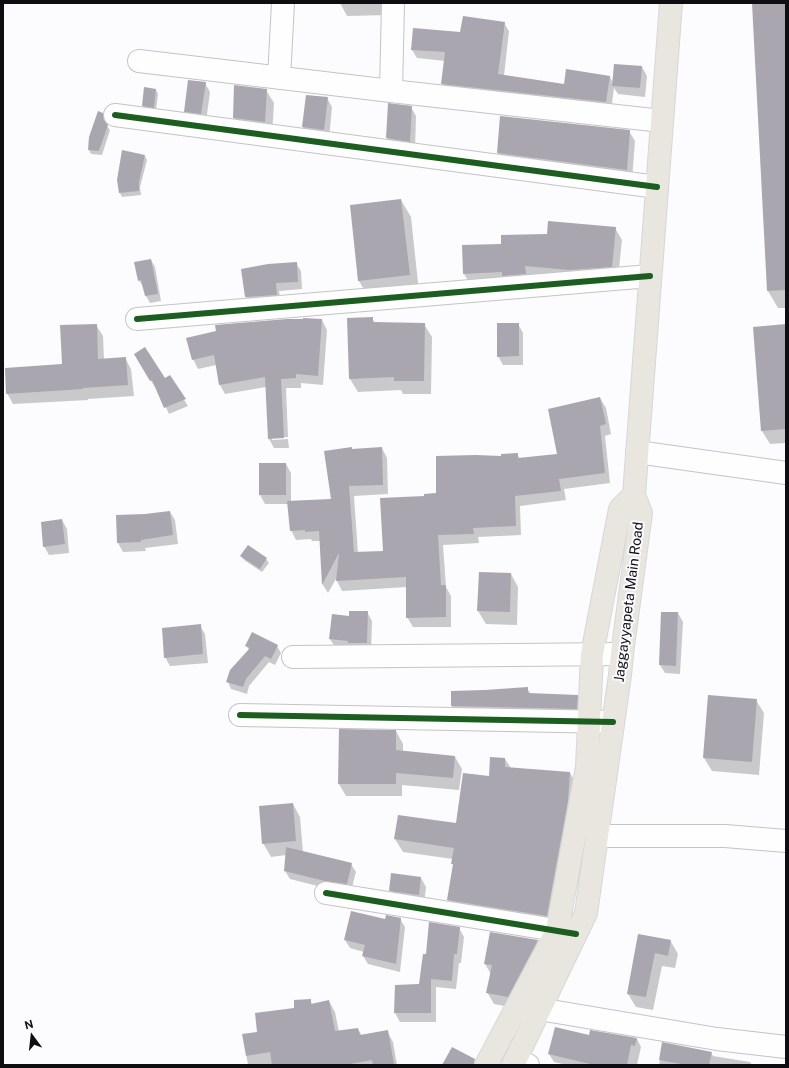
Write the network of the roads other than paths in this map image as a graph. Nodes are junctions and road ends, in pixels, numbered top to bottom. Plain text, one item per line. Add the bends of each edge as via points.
1 (283, 3) edge
2 (394, 3) edge
3 (671, 3) edge
4 (139, 61) dead end
5 (280, 78) junction
6 (392, 91) junction
7 (115, 115) dead end
8 (662, 121) junction
9 (657, 187) junction
10 (650, 276) junction
11 (137, 319) dead end
12 (637, 452) junction
13 (786, 473) edge
14 (634, 495) junction
15 (592, 654) junction
16 (622, 654) junction
17 (294, 657) dead end
18 (240, 715) dead end
19 (589, 722) junction
20 (613, 722) junction
21 (597, 836) junction
22 (786, 841) edge
23 (326, 893) dead end
24 (566, 932) junction
25 (540, 1009) junction
26 (786, 1047) edge
27 (519, 1064) edge
28 (486, 1065) edge

1 - 5 street
2 - 6 street
3 - 8 main road, Jaggayyapeta Main Road
4 - 5 street
5 - 6 street
6 - 8 street
7 - 9 street
8 - 9 main road, Jaggayyapeta Main Road
9 - 10 main road, Jaggayyapeta Main Road
10 - 11 street
10 - 12 main road, Jaggayyapeta Main Road
12 - 13 street
12 - 14 main road, Jaggayyapeta Main Road
14 - 15 main road via 620,509
14 - 16 main road, Jaggayyapeta Main Road via 640,513
15 - 16 street
15 - 17 street
15 - 19 main road
16 - 20 main road, Jaggayyapeta Main Road
18 - 19 street
19 - 20 street
19 - 24 main road via 587,767
20 - 21 main road, Jaggayyapeta Main Road
21 - 22 street via 725,836
21 - 24 main road, Jaggayyapeta Main Road via 586,913
23 - 24 street
24 - 25 main road, Jaggayyapeta Main Road
24 - 28 main road
25 - 26 street via 717,1039
25 - 27 main road, Jaggayyapeta Main Road

